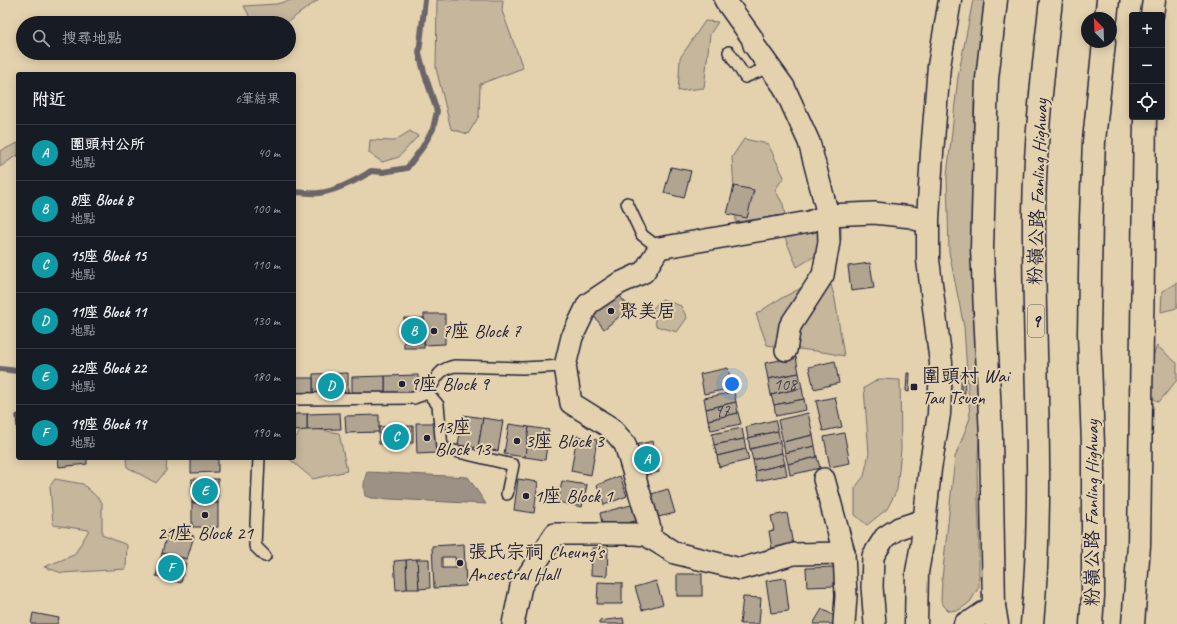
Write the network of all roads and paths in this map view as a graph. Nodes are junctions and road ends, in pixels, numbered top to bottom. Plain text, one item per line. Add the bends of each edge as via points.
1 (725, 0) edge
2 (950, 0) edge
3 (996, 0) edge
4 (1050, 0) edge
5 (1108, 0) edge
6 (1154, 0) edge
7 (1107, 12) edge
8 (1152, 12) edge
9 (1103, 48) edge
10 (729, 52) dead end
11 (769, 68) junction
12 (1145, 120) edge
13 (627, 203) dead end
14 (828, 215) junction
15 (928, 219) junction
16 (659, 248) junction
17 (786, 350) dead end
18 (565, 366) junction
19 (427, 392) junction
20 (296, 399) edge
21 (259, 460) edge
22 (824, 479) dead end
23 (507, 494) dead end
24 (924, 520) junction
25 (646, 535) junction
26 (844, 553) junction
27 (265, 556) dead end
28 (996, 615) edge
29 (513, 624) edge
30 (844, 624) edge
31 (875, 624) edge
32 (916, 624) edge
33 (965, 624) edge
34 (1032, 624) edge
35 (1091, 624) edge
36 (1133, 624) edge

1 - 11 street via 752,38
2 - 15 main road via 939,66
3 - 28 main road via 987,80 982,248
4 - 34 main road, 粉嶺公路 Fanling Highway / 9 via 1037,137 1034,213 1038,458 1036,587
5 - 7 main road
6 - 8 main road
9 - 35 main road, 粉嶺公路 Fanling Highway via 1094,141 1091,226 1089,334 1094,508
10 - 11 lane via 744,76
11 - 14 street via 784,87 809,142
12 - 36 main road via 1139,545
13 - 16 lane via 642,235
14 - 15 street via 874,213 918,220
14 - 16 street via 808,222
14 - 17 street via 829,242 822,275 790,326
15 - 24 main road via 928,260 941,363 940,414
16 - 18 street via 644,272 618,284 588,304 572,337
18 - 19 lane via 455,366 438,374
18 - 25 street via 571,403 611,428 625,444 650,528
19 - 20 lane via 414,398
19 - 23 lane via 438,404 442,448 513,465
21 - 27 lane via 255,546
22 - 26 street
24 - 31 street via 898,528 885,537 873,556
24 - 32 main road via 917,572
25 - 26 street via 675,553 740,569 794,554
25 - 29 street via 555,534 520,586
26 - 30 street
28 - 33 main road

